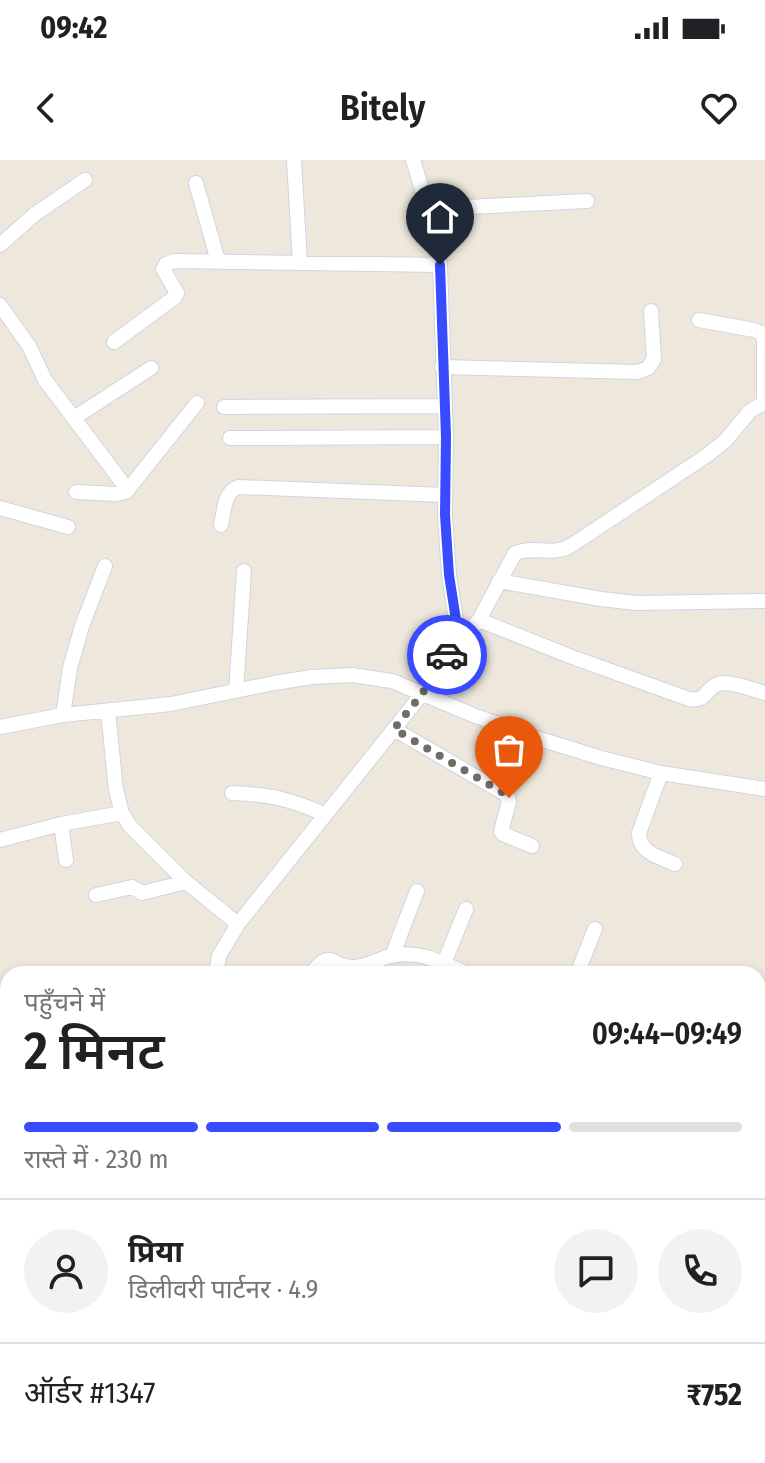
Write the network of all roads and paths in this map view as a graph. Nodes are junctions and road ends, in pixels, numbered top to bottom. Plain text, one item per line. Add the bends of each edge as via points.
1 (294, 160) edge
2 (413, 160) edge
3 (85, 180) dead end
4 (196, 183) dead end
5 (587, 201) dead end
6 (428, 209) junction
7 (0, 245) edge
8 (218, 261) junction
9 (300, 262) junction
10 (440, 265) junction
11 (0, 305) edge
12 (651, 311) dead end
13 (699, 320) dead end
14 (763, 331) edge
15 (114, 342) dead end
16 (442, 367) junction
17 (151, 368) dead end
18 (765, 402) edge
19 (197, 403) dead end
20 (444, 406) junction
21 (224, 407) dead end
22 (74, 418) junction
23 (446, 437) junction
24 (230, 438) dead end
25 (128, 490) junction
26 (76, 492) dead end
27 (445, 495) junction
28 (0, 508) edge
29 (221, 525) dead end
30 (68, 527) dead end
31 (105, 566) dead end
32 (244, 571) dead end
33 (499, 581) junction
34 (765, 601) edge
35 (479, 620) junction
36 (459, 639) junction
37 (236, 691) junction
38 (765, 693) edge
39 (422, 694) junction
40 (108, 711) junction
41 (63, 715) junction
42 (0, 727) edge
43 (394, 729) junction
44 (661, 773) junction
45 (765, 789) edge
46 (232, 793) dead end
47 (122, 813) junction
48 (324, 814) junction
49 (61, 824) junction
50 (0, 840) edge
51 (532, 846) dead end
52 (66, 860) dead end
53 (675, 864) dead end
54 (186, 882) junction
55 (417, 891) dead end
56 (96, 895) dead end
57 (466, 909) dead end
58 (238, 924) junction
59 (595, 929) dead end
60 (392, 956) junction
61 (444, 963) junction
62 (217, 966) edge
63 (318, 966) edge
64 (348, 966) edge
65 (362, 966) edge
66 (451, 966) edge
67 (580, 966) edge

1 - 9 street
2 - 6 street
3 - 7 street
4 - 8 street
5 - 6 street
6 - 10 street
8 - 9 street
8 - 15 street via 164,265 175,297
9 - 10 street
10 - 16 street
11 - 22 street
12 - 16 street via 654,359 638,372
13 - 14 street
14 - 18 street
16 - 20 street
17 - 22 street
18 - 33 street via 706,456 572,545 555,552 515,553
19 - 25 street
20 - 21 street
20 - 23 street
22 - 25 street
23 - 24 street
23 - 27 street
25 - 26 street
27 - 29 street via 238,487 228,495
27 - 36 street
28 - 30 street
31 - 41 street via 70,668
32 - 37 street
33 - 34 street via 636,603
33 - 35 street
35 - 36 street
35 - 38 street via 689,699 704,697 718,683
36 - 39 street
37 - 39 street via 352,675 392,681
37 - 40 street
39 - 43 street
39 - 44 street via 543,740
40 - 41 street
40 - 47 street
41 - 42 street
43 - 48 street
43 - 51 street via 507,795 501,831
44 - 45 street
44 - 53 street via 639,842 644,850
46 - 48 street via 280,797
47 - 49 street
47 - 54 street
48 - 58 street
49 - 50 street
49 - 52 street
54 - 56 street via 142,893 132,887
54 - 58 street
55 - 60 street
57 - 61 street
58 - 62 street
59 - 67 street
60 - 61 street via 411,953
60 - 65 street
61 - 66 street
63 - 64 street via 329,959

